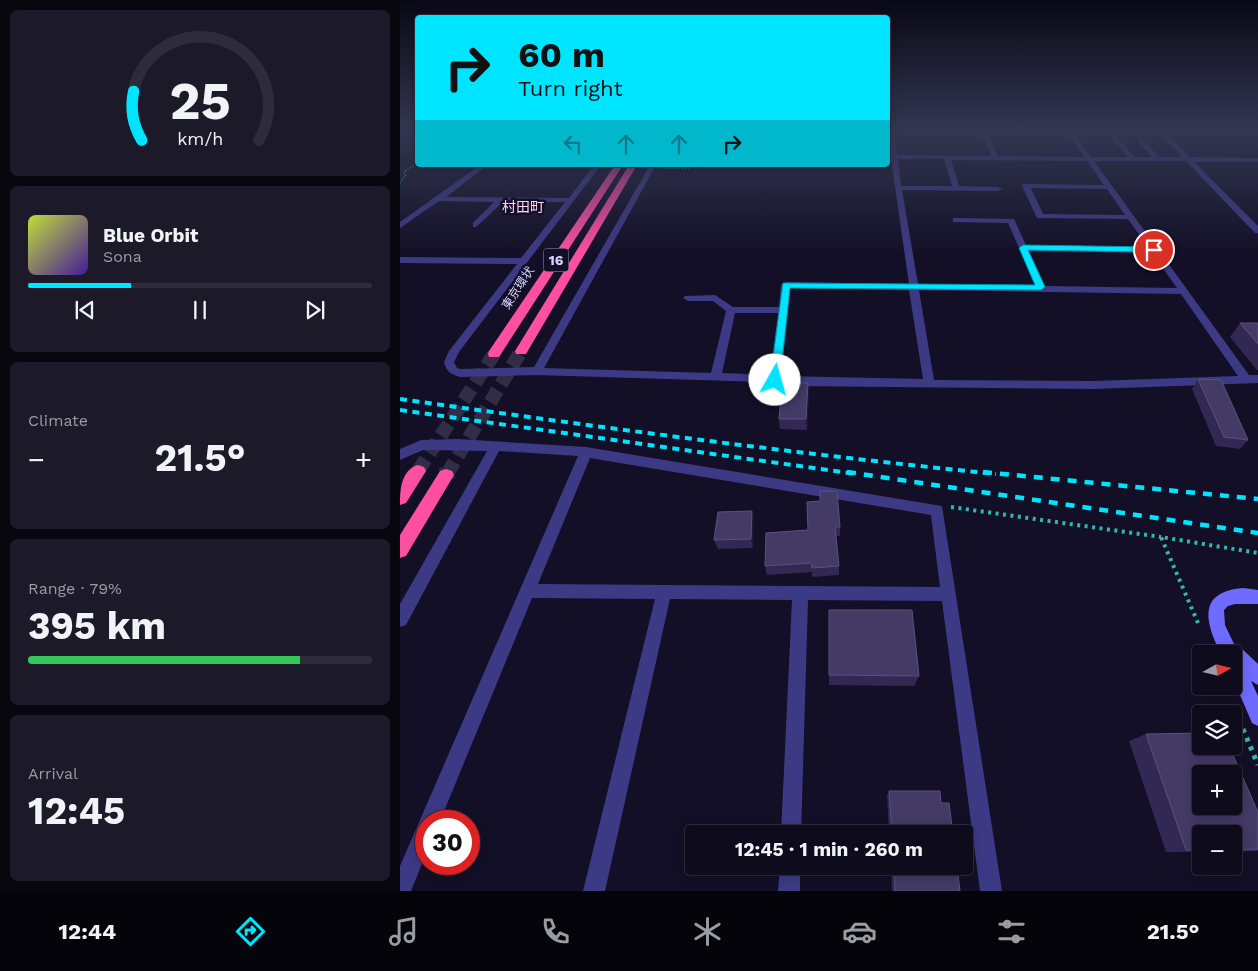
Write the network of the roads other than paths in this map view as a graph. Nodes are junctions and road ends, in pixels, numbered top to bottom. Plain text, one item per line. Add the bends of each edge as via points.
1 (476, 172) edge
2 (593, 172) edge
3 (614, 172) edge
4 (629, 172) edge
5 (649, 172) edge
6 (894, 172) edge
7 (951, 172) edge
8 (1099, 172) edge
9 (1201, 172) edge
10 (1110, 187) junction
11 (898, 188) junction
12 (956, 188) junction
13 (998, 188) dead end
14 (439, 199) junction
15 (501, 199) junction
16 (571, 200) junction
17 (1131, 218) junction
18 (956, 220) dead end
19 (1254, 222) edge
20 (476, 225) dead end
21 (400, 226) edge
22 (1258, 231) edge
23 (1023, 248) junction
24 (1154, 250) junction
25 (400, 260) edge
26 (523, 261) junction
27 (913, 286) junction
28 (1041, 287) junction
29 (1182, 291) junction
30 (688, 298) dead end
31 (731, 310) junction
32 (784, 310) junction
33 (522, 351) tunnel mouth
34 (494, 354) tunnel mouth
35 (537, 371) junction
36 (716, 377) junction
37 (1246, 379) junction
38 (775, 380) junction
39 (1258, 380) edge
40 (929, 384) junction
41 (496, 446) junction
42 (586, 452) junction
43 (400, 456) edge
44 (418, 471) tunnel mouth
45 (446, 475) tunnel mouth
46 (400, 498) edge
47 (400, 550) edge
48 (528, 591) junction
49 (664, 592) junction
50 (800, 593) junction
51 (949, 594) junction
52 (1258, 597) edge
53 (400, 619) edge
54 (1226, 645) edge
55 (1242, 662) edge
56 (1258, 676) edge
57 (1242, 680) edge
58 (1258, 717) edge
59 (435, 810) edge
60 (791, 825) edge
61 (415, 856) edge
62 (790, 875) edge
63 (400, 891) edge
64 (594, 891) edge
65 (789, 891) edge
66 (991, 891) edge

1 - 14 street
2 - 16 street
3 - 34 highway, 東京環状 / 16
4 - 33 highway, 16
5 - 35 street
6 - 11 street
7 - 12 street
8 - 10 street
9 - 19 street
10 - 17 street
10 - 17 street via 1026,186 1040,216
11 - 12 street
11 - 27 street
12 - 13 street
14 - 15 street
14 - 21 street
15 - 16 street
15 - 20 street
16 - 26 street
17 - 24 street
18 - 23 street via 1011,221
19 - 22 street
23 - 24 street
23 - 28 street
24 - 29 street
25 - 26 street
26 - 35 street via 449,362 452,370 460,372
27 - 28 street
27 - 32 street via 786,285
27 - 40 street
28 - 29 street
29 - 37 street
30 - 31 street via 715,298
31 - 32 street
31 - 36 street
32 - 38 street
35 - 36 street
36 - 38 street
37 - 39 street
37 - 40 street via 1094,385
38 - 40 street
41 - 42 street
41 - 43 street via 421,445
41 - 53 street
42 - 48 street
42 - 51 street via 937,510
44 - 46 highway
45 - 47 highway
48 - 49 street
48 - 59 street
49 - 50 street
49 - 64 street
50 - 51 street
50 - 60 street
51 - 66 street
52 - 54 street via 1242,595 1229,598 1216,607 1216,622
55 - 56 street
57 - 58 street
61 - 63 street
62 - 65 street

